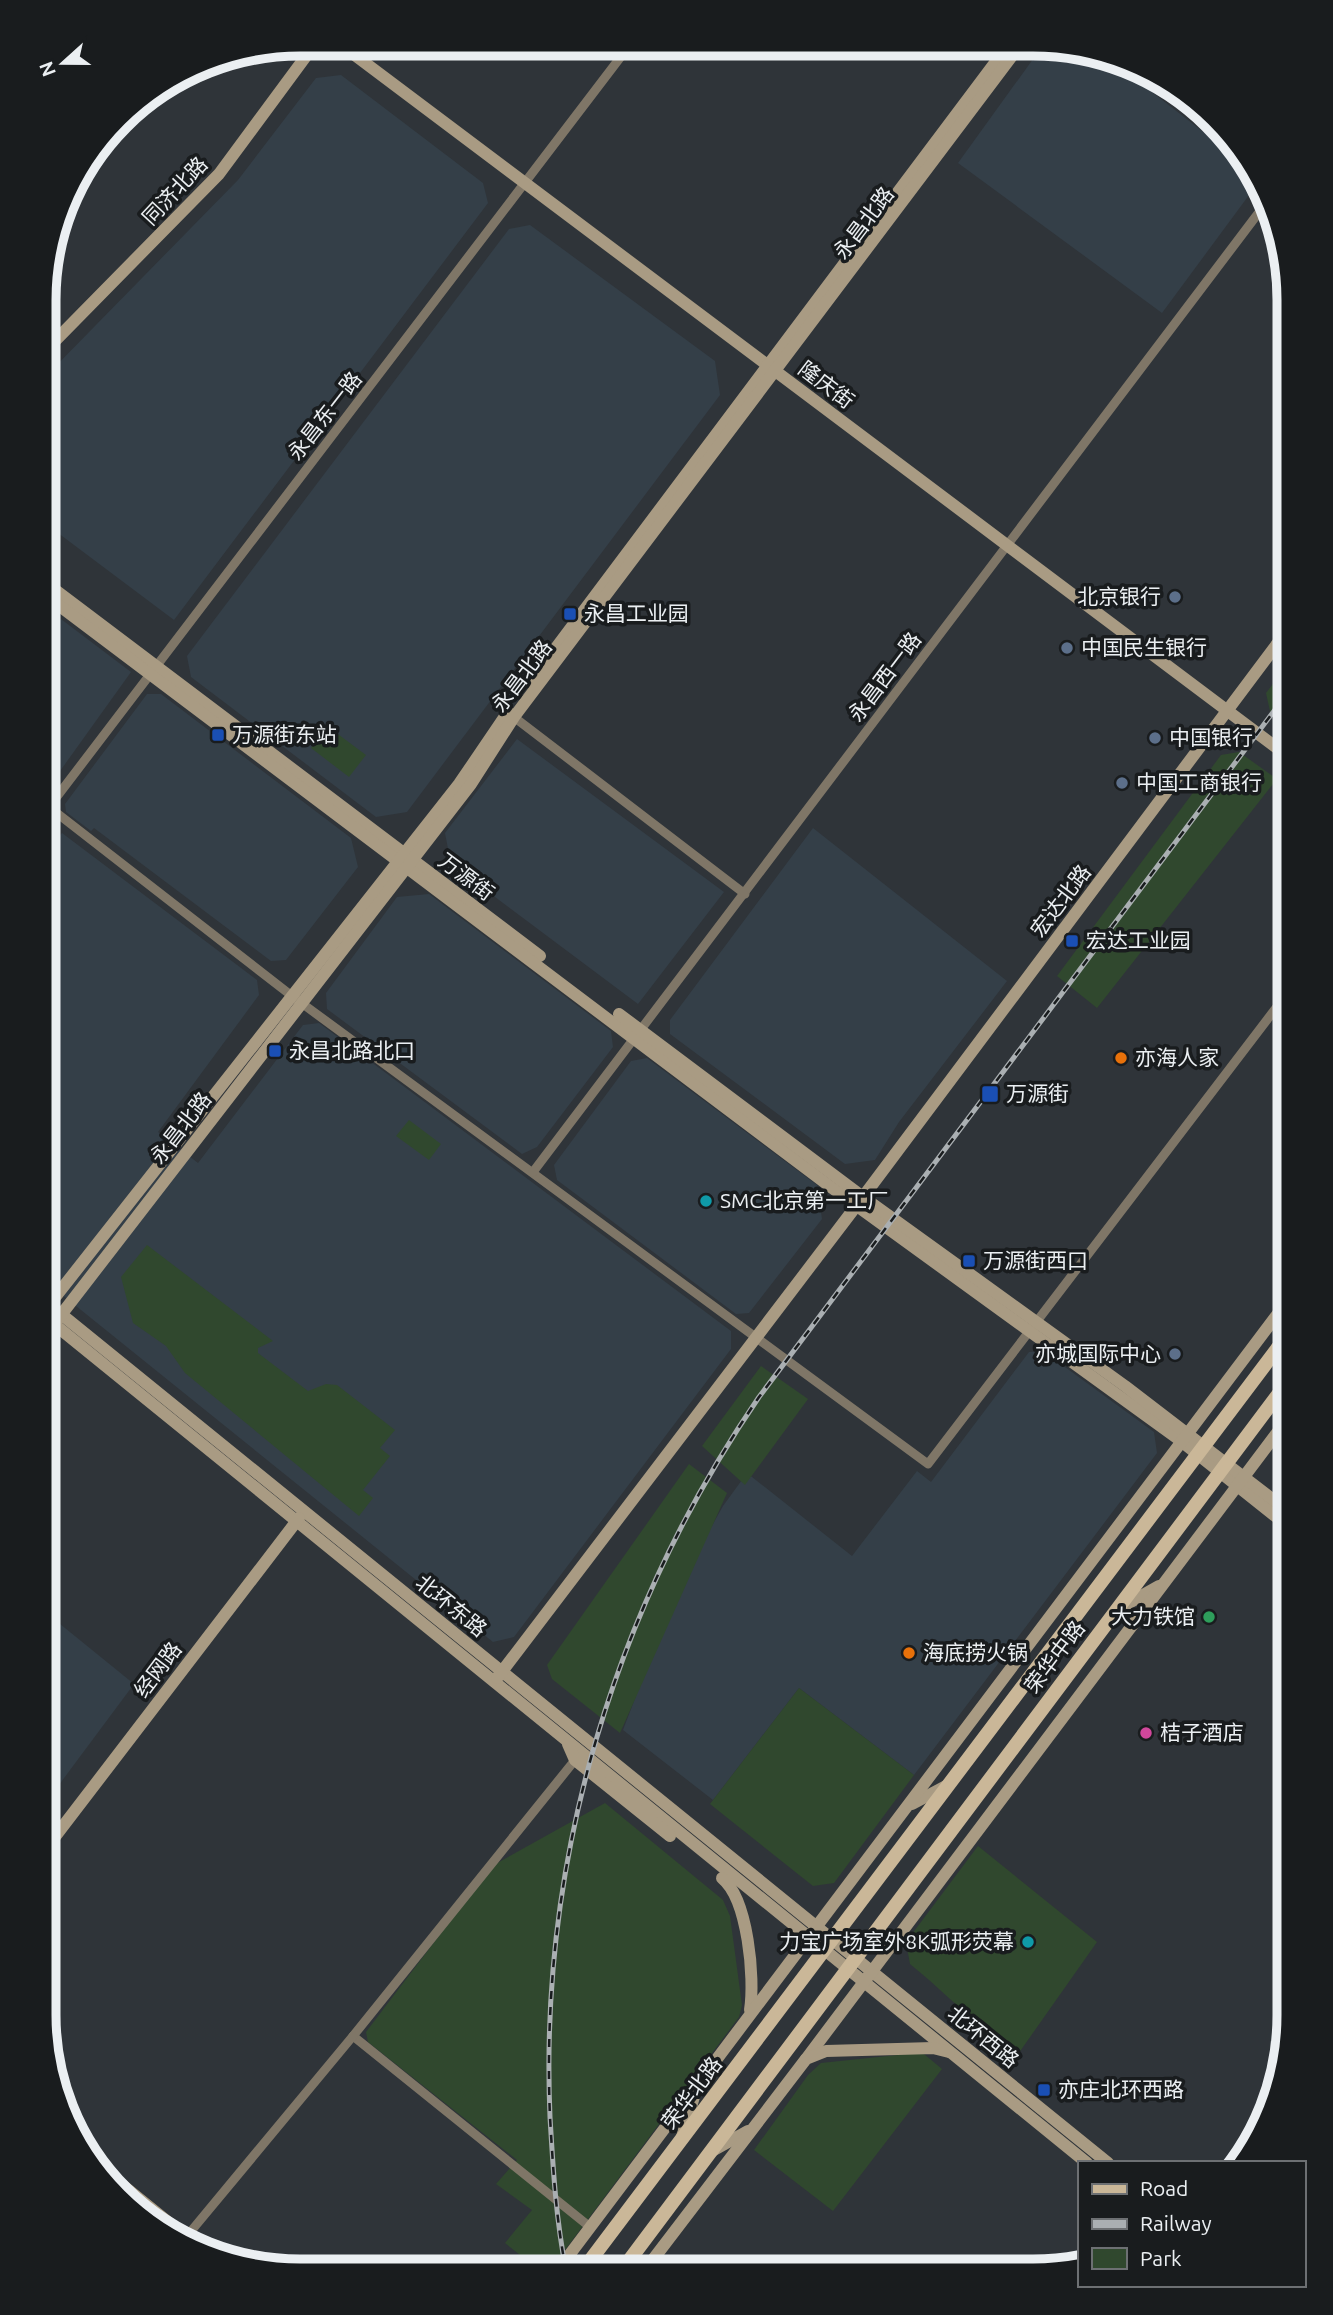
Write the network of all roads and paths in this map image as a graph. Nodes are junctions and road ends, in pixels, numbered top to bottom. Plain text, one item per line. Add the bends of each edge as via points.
1 (1000, 56) edge
2 (1012, 56) edge
3 (305, 57) edge
4 (357, 57) edge
5 (621, 57) edge
6 (526, 184) junction
7 (1260, 211) edge
8 (56, 340) edge
9 (772, 369) junction
10 (1006, 545) junction
11 (56, 591) edge
12 (56, 601) edge
13 (1277, 644) edge
14 (152, 669) junction
15 (1227, 711) junction
16 (511, 715) junction
17 (1277, 748) edge
18 (56, 798) edge
19 (56, 812) edge
20 (404, 860) junction
21 (745, 894) junction
22 (297, 1000) junction
23 (1277, 1007) edge
24 (639, 1035) junction
25 (533, 1172) junction
26 (860, 1201) junction
27 (56, 1304) edge
28 (1276, 1315) edge
29 (56, 1317) edge
30 (1276, 1320) edge
31 (1271, 1322) junction
32 (1035, 1327) junction
33 (755, 1338) junction
34 (1276, 1350) edge
35 (1276, 1397) edge
36 (1276, 1434) edge
37 (1185, 1438) junction
38 (1201, 1450) junction
39 (1223, 1468) junction
40 (1240, 1481) junction
41 (1276, 1504) edge
42 (1276, 1515) edge
43 (300, 1517) junction
44 (1163, 1584) junction
45 (1116, 1610) junction
46 (498, 1677) junction
47 (567, 1741) junction
48 (575, 1760) junction
49 (946, 1786) junction
50 (908, 1806) junction
51 (56, 1835) edge
52 (817, 1927) junction
53 (808, 1939) junction
54 (829, 1947) junction
55 (851, 1964) junction
56 (871, 1971) junction
57 (863, 1982) junction
58 (750, 2014) junction
59 (353, 2036) junction
60 (953, 2053) junction
61 (806, 2059) junction
62 (698, 2083) junction
63 (751, 2129) junction
64 (681, 2141) junction
65 (711, 2151) junction
66 (1085, 2161) edge
67 (1106, 2161) edge
68 (145, 2202) edge
69 (159, 2213) edge
70 (590, 2227) junction
71 (189, 2231) edge
72 (566, 2259) edge
73 (591, 2259) edge
74 (630, 2259) edge
75 (653, 2259) edge

1 - 9 street, 永昌北路
2 - 9 street, 永昌北路
3 - 8 street, 同济北路 via 219,174
4 - 6 street, 隆庆街
5 - 6 street, 永昌东一路
6 - 9 street, 隆庆街
6 - 14 street, 永昌东一路
7 - 10 street, 永昌西一路
9 - 10 street, 隆庆街
9 - 16 street, 永昌北路
10 - 15 street, 隆庆街
10 - 21 street, 永昌西一路
11 - 14 street, 万源街
12 - 14 street, 万源街
13 - 15 street, 宏达北路
14 - 18 street, 永昌东一路
14 - 20 street, 万源街
15 - 17 street, 隆庆街
15 - 26 street, 宏达北路
16 - 20 street, 永昌北路 via 471,784
16 - 21 street
19 - 22 street, 永昌东一路
20 - 22 street, 永昌北路
20 - 24 street, 万源街
21 - 24 street, 永昌西一路
22 - 25 street
22 - 27 street, 永昌北路
23 - 32 street
24 - 25 street, 永昌西一路
24 - 26 street, 万源街
25 - 33 street
26 - 32 street, 万源街
26 - 33 street, 宏达北路
28 - 31 street
29 - 43 street, 北环东路
30 - 31 street
31 - 37 street
32 - 33 street via 928,1464
32 - 37 street, 万源街
33 - 46 street, 宏达北路
34 - 38 main road, 荣华中路
35 - 39 main road, 荣华中路
36 - 40 street
37 - 38 street, 万源街
37 - 50 street
38 - 39 street, 万源街
38 - 49 main road, 荣华中路
39 - 40 street, 万源街
39 - 45 main road, 荣华中路
40 - 41 street
40 - 42 street
40 - 44 street
43 - 46 street, 北环东路
43 - 51 street, 经网路
44 - 45 street
44 - 56 street
45 - 55 main road, 荣华中路
46 - 47 street, 北环东路
46 - 52 street, 北环东路
47 - 48 street
47 - 53 street, 北环东路
48 - 58 street via 732,1886 739,1900 754,1989
48 - 59 street
49 - 50 street
49 - 54 main road, 荣华中路
50 - 52 street
52 - 53 street
52 - 54 street, 北环东路
53 - 54 street, 北环东路
53 - 58 street
54 - 55 street, 北环西路
54 - 64 main road, 荣华北路
55 - 56 street, 北环西路
55 - 57 street, 北环西路
55 - 65 main road
56 - 57 street
56 - 67 street, 北环西路
57 - 60 street, 北环西路
57 - 61 street
58 - 62 street
59 - 70 street
59 - 71 street
60 - 61 street via 933,2048 826,2051
60 - 66 street, 北环西路
61 - 63 street
62 - 64 street
62 - 70 street
63 - 65 street
63 - 75 street
64 - 73 main road, 荣华北路
65 - 74 main road
68 - 69 street
70 - 72 street

